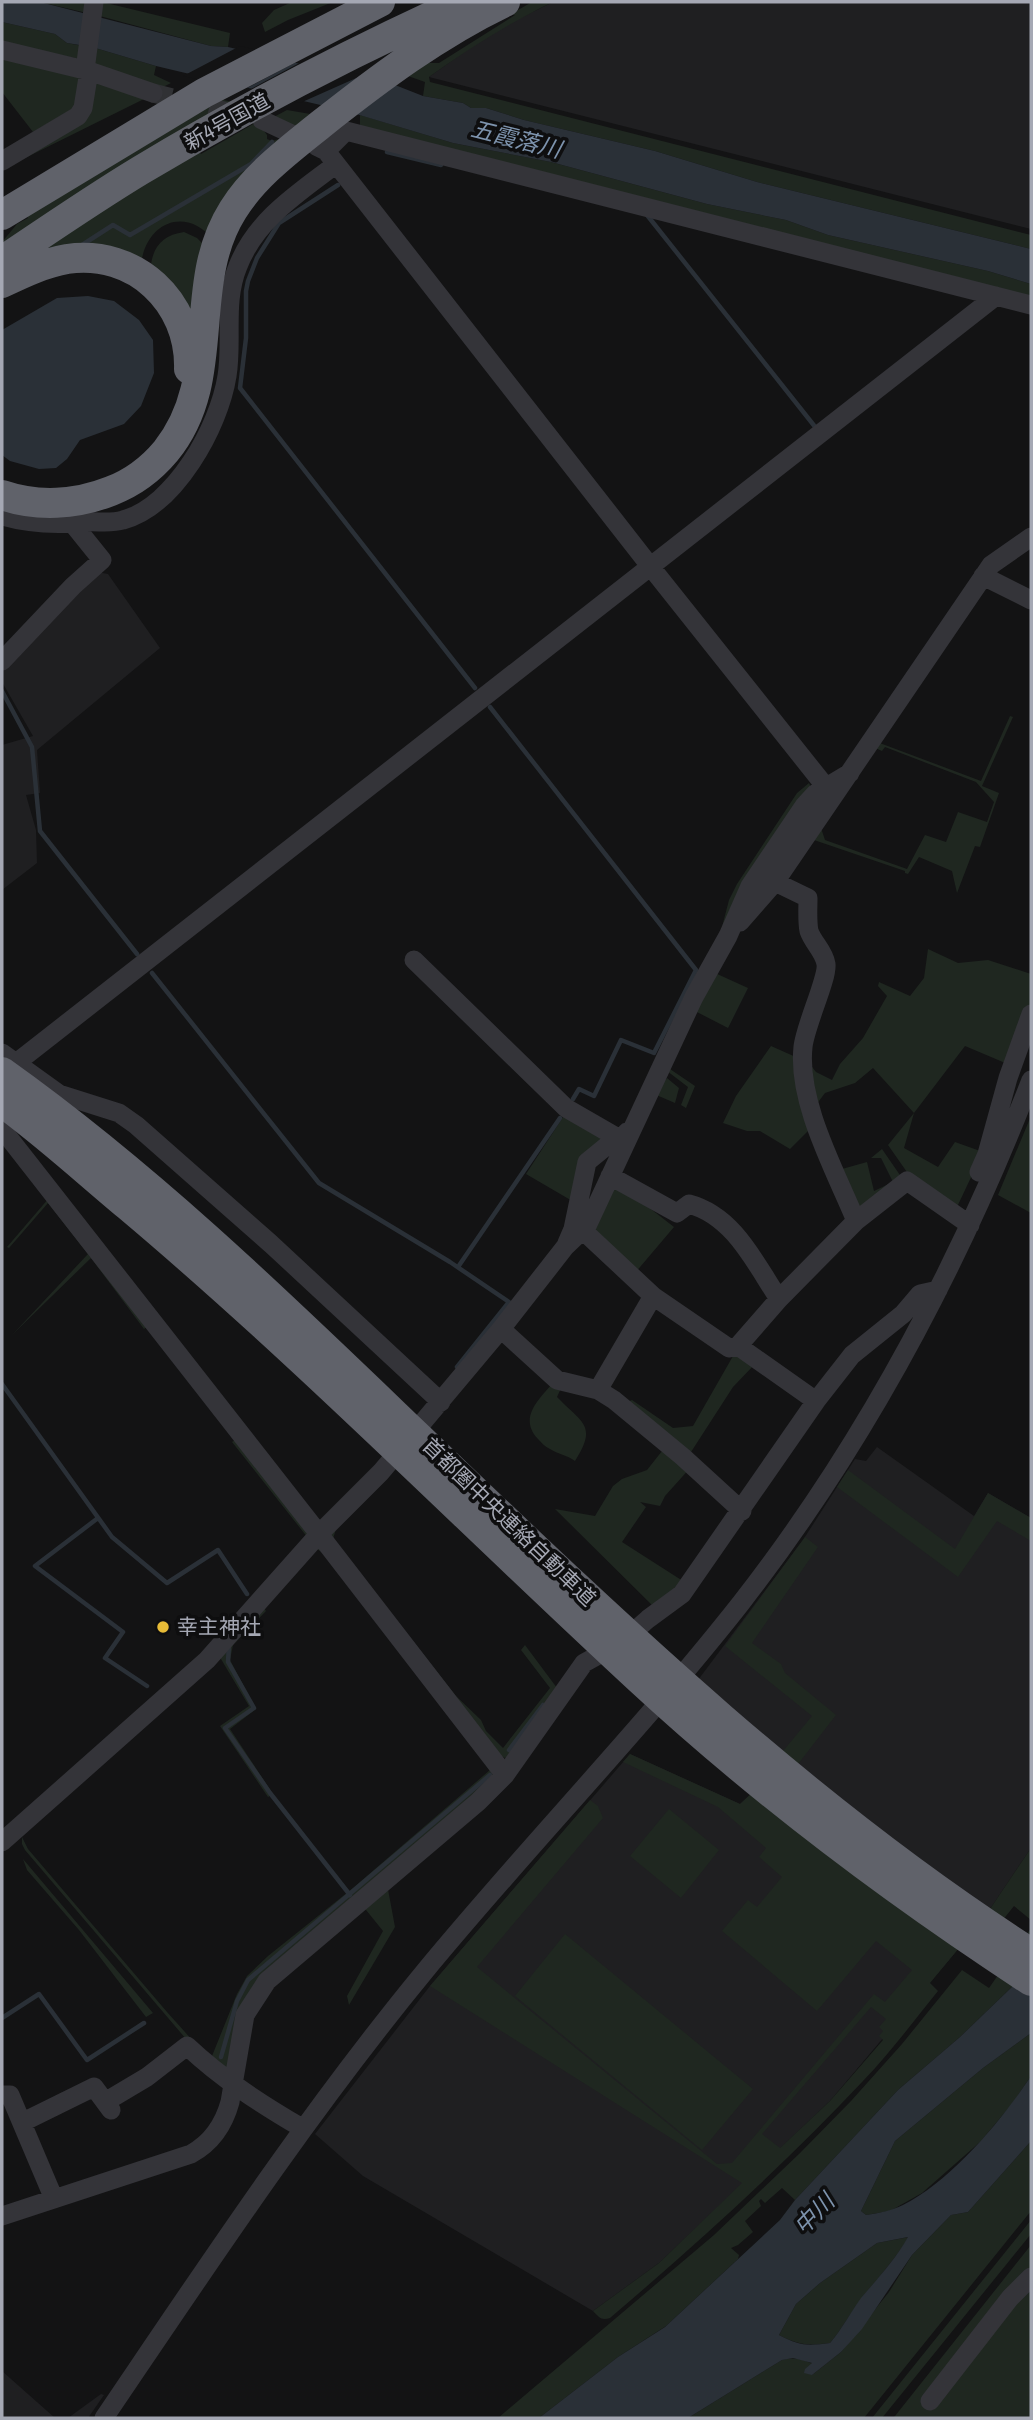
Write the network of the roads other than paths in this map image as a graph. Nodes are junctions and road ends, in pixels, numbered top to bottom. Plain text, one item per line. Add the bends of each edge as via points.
1 (380, 2) edge
2 (462, 2) edge
3 (505, 2) edge
4 (94, 3) edge
5 (2, 50) edge
6 (87, 65) junction
7 (153, 93) tunnel mouth
8 (204, 93) junction
9 (258, 113) junction
10 (319, 145) junction
11 (2, 161) edge
12 (2, 192) edge
13 (2, 215) edge
14 (2, 261) edge
15 (2, 283) edge
16 (996, 296) junction
17 (1031, 305) edge
18 (2, 481) edge
19 (98, 490) junction
20 (2, 495) edge
21 (2, 516) edge
22 (74, 524) junction
23 (1031, 537) edge
24 (650, 566) junction
25 (982, 576) junction
26 (1031, 600) edge
27 (2, 661) edge
28 (829, 792) junction
29 (775, 882) junction
30 (728, 936) junction
31 (414, 960) dead end
32 (1031, 1014) edge
33 (5, 1066) edge
34 (1031, 1080) edge
35 (2, 1102) edge
36 (2, 1129) edge
37 (623, 1141) junction
38 (610, 1176) junction
39 (856, 1221) junction
40 (965, 1222) junction
41 (579, 1226) junction
42 (938, 1290) junction
43 (653, 1296) junction
44 (779, 1299) junction
45 (501, 1329) junction
46 (738, 1346) junction
47 (598, 1390) junction
48 (816, 1401) junction
49 (441, 1402) junction
50 (742, 1511) junction
51 (319, 1534) junction
52 (505, 1776) junction
53 (2, 1842) edge
54 (1031, 1953) edge
55 (1031, 1981) edge
56 (232, 2083) junction
57 (2, 2095) edge
58 (23, 2122) junction
59 (302, 2128) junction
60 (54, 2199) junction
61 (2, 2216) edge
62 (1031, 2277) edge
63 (930, 2401) dead end
64 (104, 2418) edge

1 - 8 highway, 新4号国道
2 - 9 highway, 新4号国道 via 342,59
3 - 10 highway via 407,60
4 - 6 street
5 - 6 street
6 - 7 street
6 - 11 street via 79,116
8 - 12 highway
8 - 13 highway, 新4号国道
9 - 10 street
9 - 14 highway, 新4号国道 via 140,171
10 - 16 street via 346,131
10 - 19 highway via 287,152 233,210 214,252 199,382 183,425 142,474 123,486
10 - 22 street via 284,204 264,222 237,267 229,309 230,354 223,400 204,444 167,490 136,515
10 - 24 street
15 - 19 highway via 26,271 90,258 128,265 173,304 183,326 189,366 176,413 166,432 140,460
16 - 17 street
16 - 24 street
18 - 19 highway via 27,489
19 - 20 highway via 81,500 40,503
21 - 22 street via 32,523
22 - 27 street via 102,560
23 - 25 street
24 - 28 street
24 - 33 street
25 - 26 street
25 - 28 street via 850,773
28 - 29 street
28 - 30 street via 804,806 750,886
29 - 30 street
29 - 39 street via 807,898 809,932 826,967 807,1025 803,1074 819,1133
30 - 37 street
31 - 37 street via 566,1108
32 - 40 street
33 - 49 street via 136,1125
33 - 54 highway, 首都圏中央連絡自動車道, bridge via 295,1318 582,1593 774,1763 869,1838
34 - 40 street
35 - 55 highway, 首都圏中央連絡自動車道, bridge via 200,1267 692,1726 835,1843
36 - 51 street
37 - 38 street
37 - 41 street via 609,1144 587,1162
38 - 41 street
38 - 44 street via 677,1213 689,1204 719,1219 736,1234
39 - 40 street via 907,1181
39 - 44 street
40 - 42 street
41 - 43 street
41 - 45 street
42 - 48 street via 920,1294 903,1314 852,1355
42 - 59 street via 817,1499 740,1604 426,1969
43 - 46 street via 729,1348
43 - 47 street
44 - 46 street
45 - 47 street via 557,1380
45 - 49 street
46 - 48 street
47 - 50 street
48 - 50 street
49 - 51 street
50 - 52 street via 682,1594 622,1642 584,1663
51 - 52 street
51 - 53 street via 207,1660
52 - 56 street via 267,1981 245,2015
56 - 58 street via 187,2046 108,2106 94,2087
56 - 59 street
56 - 60 street via 226,2115 201,2148
57 - 58 street via 10,2095
58 - 60 street
59 - 64 street
60 - 61 street
62 - 63 street

